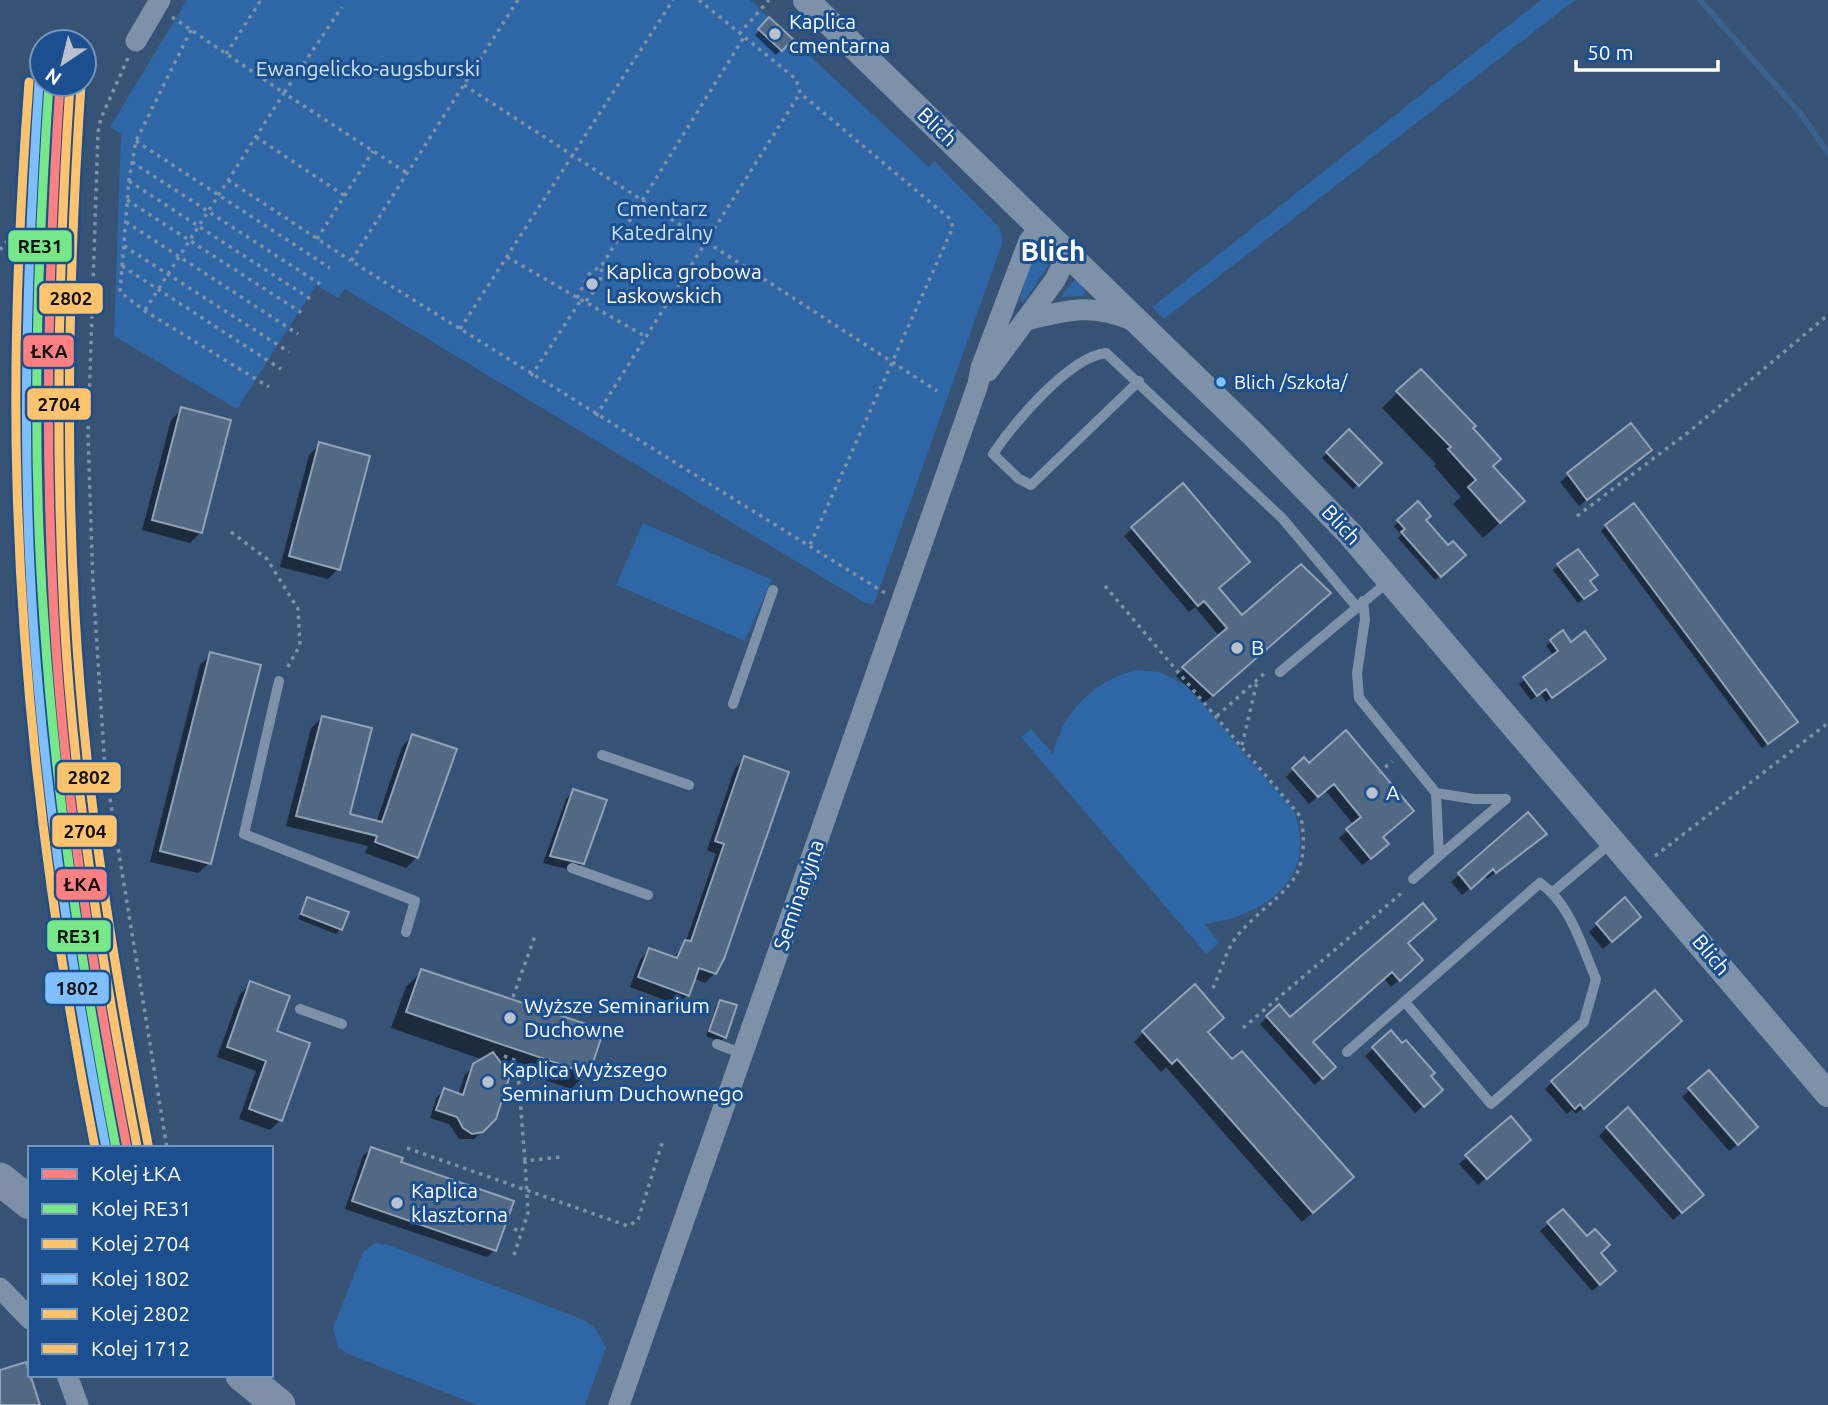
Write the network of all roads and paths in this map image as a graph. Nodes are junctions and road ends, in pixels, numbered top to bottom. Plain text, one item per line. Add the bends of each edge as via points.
1 (261, 0) edge
2 (517, 0) edge
3 (673, 0) edge
4 (699, 0) edge
5 (769, 0) edge
6 (806, 0) edge
7 (158, 4) edge
8 (342, 7) dead end
9 (191, 30) junction
10 (739, 34) junction
11 (744, 37) junction
12 (136, 41) joint
13 (226, 54) junction
14 (464, 85) junction
15 (284, 93) junction
16 (800, 93) junction
17 (256, 137) junction
18 (136, 141) junction
19 (373, 152) junction
20 (573, 156) junction
21 (132, 162) junction
22 (407, 173) junction
23 (28, 179) dead end
24 (129, 180) junction
25 (228, 180) junction
26 (218, 195) junction
27 (345, 196) junction
28 (127, 200) junction
29 (642, 200) junction
30 (208, 212) junction
31 (125, 222) junction
32 (198, 226) junction
33 (1040, 228) junction
34 (317, 239) junction
35 (189, 240) junction
36 (706, 243) junction
37 (124, 246) junction
38 (0, 250) edge
39 (1068, 254) junction
40 (179, 257) junction
41 (507, 257) junction
42 (351, 261) junction
43 (602, 265) junction
44 (122, 266) junction
45 (330, 268) dead end
46 (168, 274) junction
47 (320, 284) dead end
48 (158, 289) junction
49 (312, 300) dead end
50 (581, 300) junction
51 (145, 311) junction
52 (305, 315) dead end
53 (1828, 315) edge
54 (1026, 320) junction
55 (1138, 322) junction
56 (460, 329) junction
57 (298, 334) dead end
58 (646, 337) junction
59 (289, 352) dead end
60 (892, 362) junction
61 (281, 369) dead end
62 (531, 376) junction
63 (1139, 381) junction
64 (978, 384) junction
65 (269, 387) dead end
66 (937, 391) dead end
67 (597, 416) junction
68 (1577, 516) dead end
69 (232, 532) dead end
70 (808, 548) junction
71 (1390, 580) junction
72 (1105, 586) dead end
73 (773, 590) dead end
74 (879, 591) dead end
75 (1359, 603) junction
76 (1280, 673) joint
77 (1258, 680) junction
78 (279, 681) joint
79 (733, 704) dead end
80 (1217, 716) junction
81 (1828, 723) edge
82 (1242, 745) junction
83 (602, 755) dead end
84 (688, 785) dead end
85 (1436, 793) junction
86 (1614, 840) junction
87 (1439, 856) junction
88 (572, 868) dead end
89 (1638, 868) junction
90 (1413, 879) joint
91 (1553, 892) junction
92 (648, 895) dead end
93 (406, 932) dead end
94 (536, 933) dead end
95 (1212, 990) dead end
96 (513, 997) dead end
97 (1405, 1002) junction
98 (300, 1009) dead end
99 (342, 1024) dead end
100 (1244, 1028) dead end
101 (717, 1044) dead end
102 (1347, 1052) dead end
103 (743, 1054) junction
104 (504, 1056) dead end
105 (1828, 1094) edge
106 (663, 1140) dead end
107 (167, 1146) edge
108 (407, 1148) dead end
109 (559, 1157) dead end
110 (525, 1161) junction
111 (0, 1179) edge
112 (526, 1189) junction
113 (28, 1201) edge
114 (514, 1229) dead end
115 (522, 1232) junction
116 (514, 1255) dead end
117 (0, 1288) edge
118 (28, 1317) edge
119 (68, 1377) edge
120 (244, 1377) edge
121 (78, 1405) edge
122 (279, 1405) edge
123 (619, 1405) edge

1 - 13 path
2 - 14 path
3 - 20 path
4 - 10 path
5 - 10 path
6 - 33 street, Blich
7 - 9 path
7 - 12 street
8 - 15 path
9 - 13 path
9 - 18 path
10 - 11 path
11 - 16 path via 796,79
11 - 29 path
12 - 107 path via 98,132 89,450 105,768
13 - 15 path
14 - 20 path
14 - 22 path
15 - 17 path
15 - 19 path
16 - 36 path
16 - 60 path via 949,218 953,227
17 - 25 path
17 - 27 path
18 - 21 path
18 - 26 path
19 - 22 path
19 - 27 path
20 - 29 path
20 - 41 path
21 - 24 path
21 - 30 path
22 - 42 path
23 - 38 path via 16,230
24 - 28 path
24 - 32 path
25 - 26 path
25 - 34 path
26 - 30 path
26 - 45 path
27 - 34 path
28 - 31 path
28 - 35 path
29 - 36 path
29 - 43 path
30 - 32 path
30 - 47 path
31 - 37 path
31 - 40 path
32 - 35 path
32 - 49 path
33 - 39 street, Blich
33 - 64 street, Seminaryjna via 1028,241
34 - 42 path
35 - 40 path
35 - 52 path
36 - 58 path
36 - 60 path
37 - 44 path
37 - 46 path
39 - 54 street, Seminaryjna
39 - 55 street, Blich
40 - 46 path
40 - 57 path
41 - 50 path
41 - 56 path
42 - 56 path
43 - 50 path via 589,274
43 - 50 path via 600,284
44 - 48 path
44 - 51 path via 120,292
46 - 48 path
46 - 59 path
48 - 51 path
48 - 61 path
50 - 58 path
50 - 62 path
51 - 65 path
53 - 68 path via 1690,432
54 - 55 street via 1077,308 1107,310
54 - 64 street, Seminaryjna
55 - 71 street, Blich via 1303,484
56 - 62 path
58 - 67 path
60 - 66 path
60 - 70 path
62 - 67 path
63 - 63 lane via 1031,485 993,454 1049,390 1092,354 1107,353
63 - 75 lane via 1282,518
64 - 103 street, Seminaryjna
67 - 70 path
69 - 78 path via 267,559 298,608 300,645
70 - 74 path
71 - 75 lane
71 - 86 street, Blich
72 - 80 path
73 - 79 lane
75 - 76 lane
75 - 85 lane via 1365,619 1357,673 1359,698
76 - 77 path via 1268,670
77 - 80 path
77 - 82 path
78 - 93 lane via 244,834 415,901
80 - 82 path
81 - 89 path
82 - 95 path via 1301,817 1305,842 1297,878 1236,938
83 - 84 lane
85 - 87 lane
85 - 87 lane via 1506,799
86 - 89 street, Blich
86 - 91 lane
87 - 90 lane
88 - 92 lane
89 - 105 street, Blich
90 - 100 path
91 - 97 lane via 1541,883
91 - 97 lane via 1596,979 1584,1022 1491,1104
94 - 96 path
97 - 102 lane
98 - 99 lane
101 - 103 lane
103 - 123 street, Seminaryjna
104 - 110 path via 517,1061
106 - 112 path via 634,1224 628,1226
108 - 112 path
109 - 110 path
110 - 112 path
111 - 113 main road
112 - 115 path via 528,1213
114 - 115 path
115 - 116 path
117 - 118 street
119 - 121 street
120 - 122 main road

